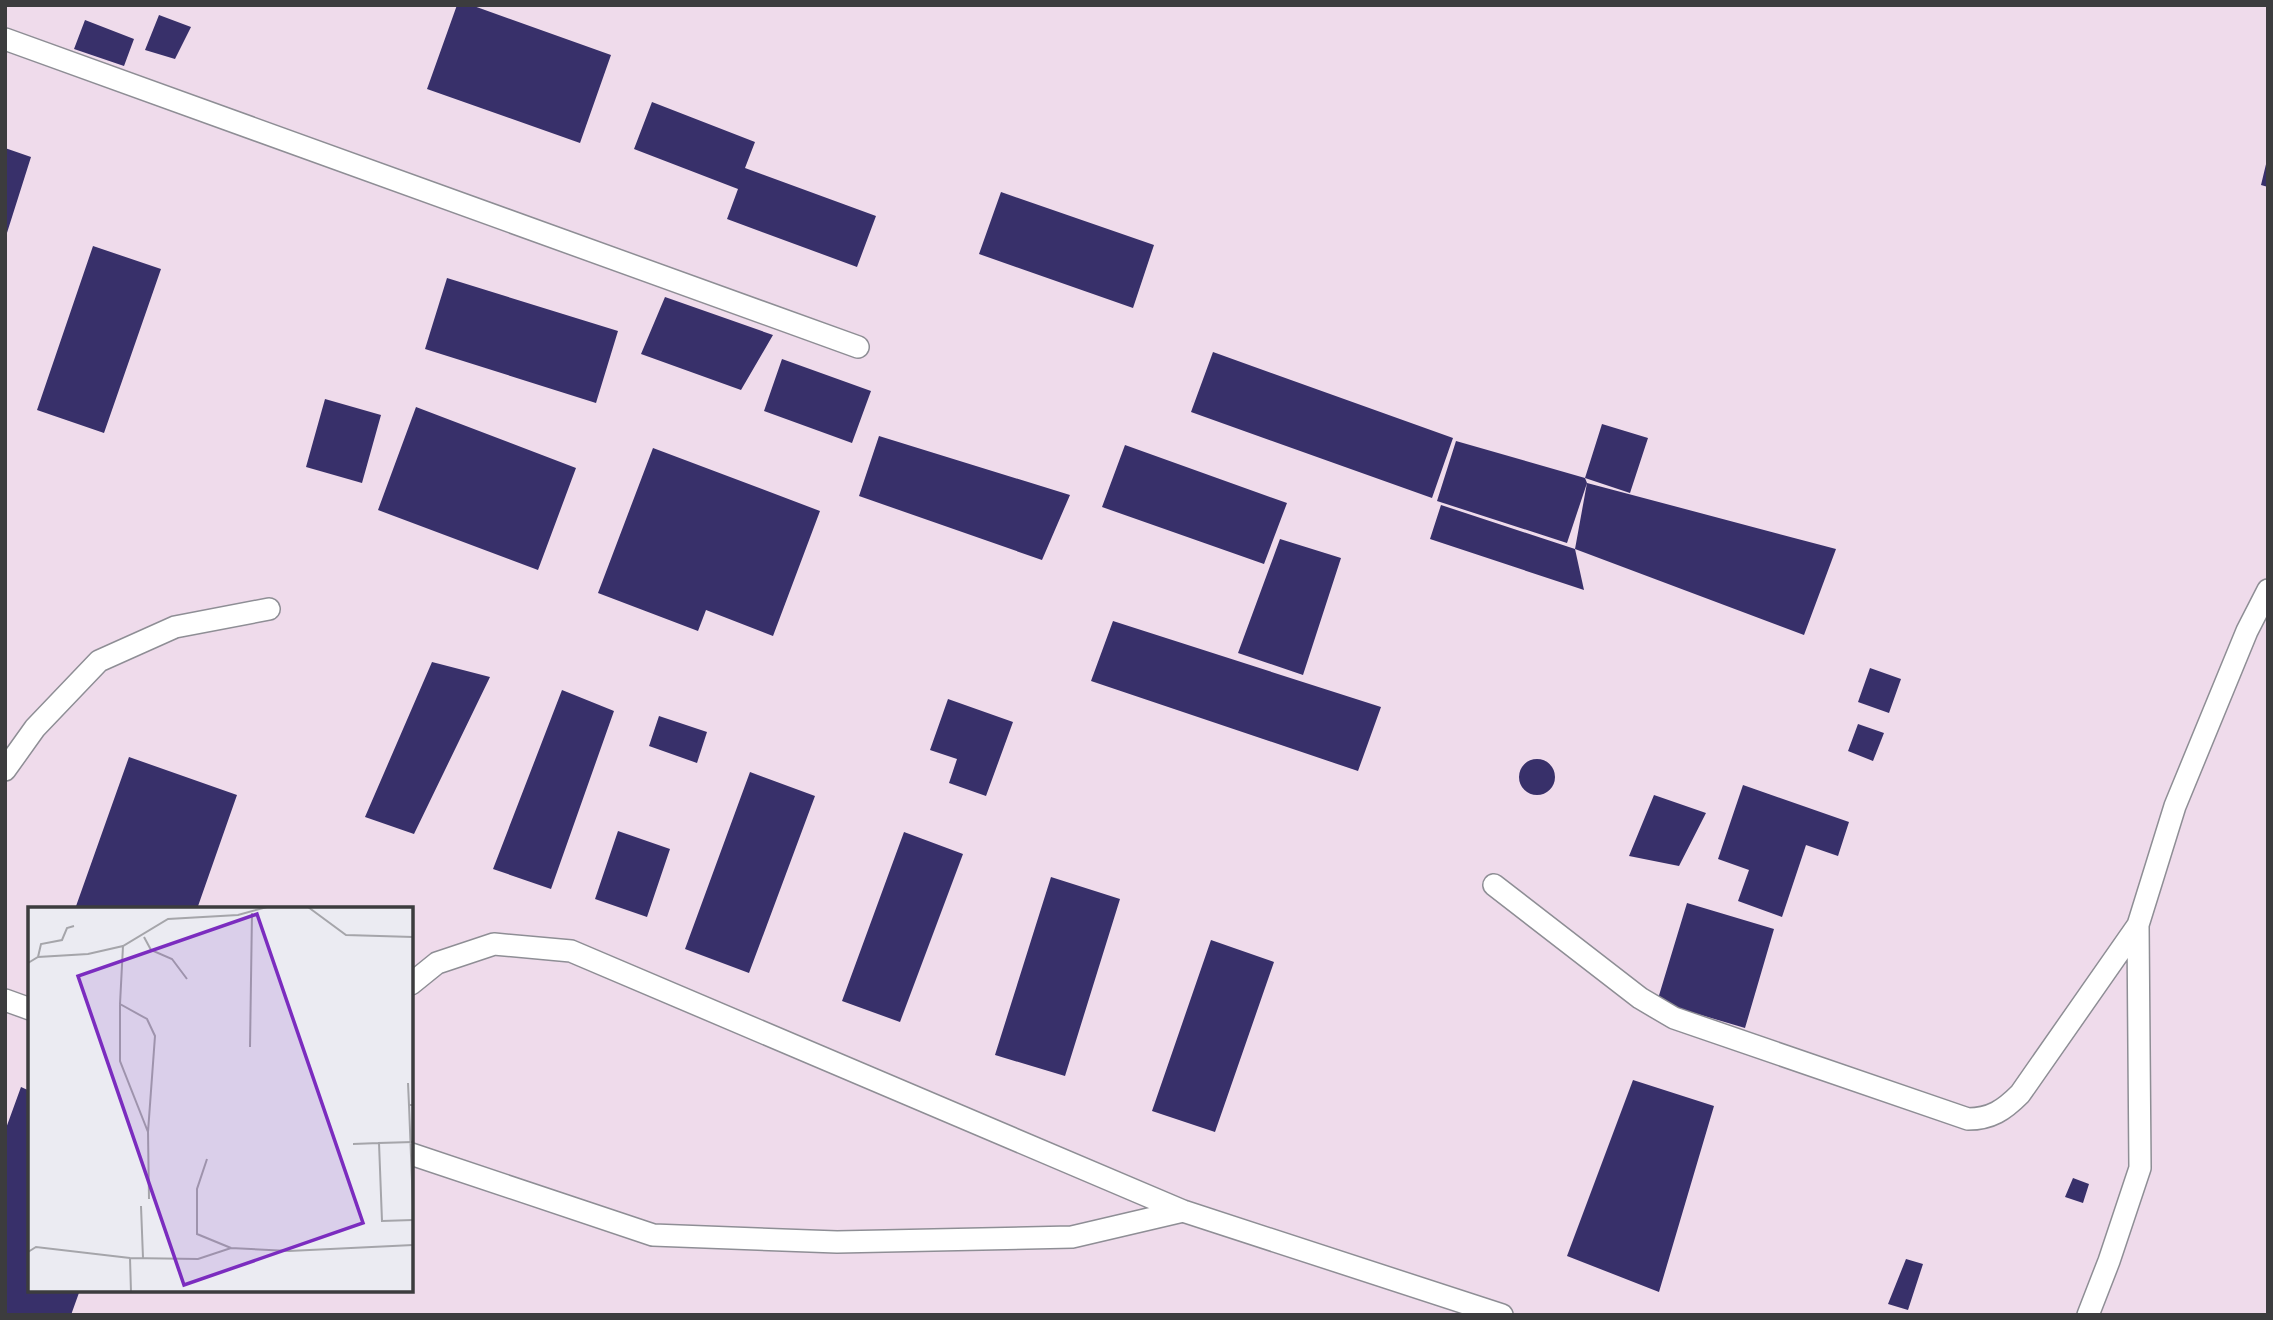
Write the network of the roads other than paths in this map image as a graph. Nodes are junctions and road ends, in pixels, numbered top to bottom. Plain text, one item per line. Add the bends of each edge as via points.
1 (5, 39) edge
2 (858, 347) dead end
3 (2268, 590) edge
4 (269, 609) dead end
5 (5, 770) edge
6 (1494, 885) dead end
7 (2138, 925) junction
8 (413, 982) edge
9 (5, 1000) edge
10 (28, 1008) edge
11 (413, 1155) edge
12 (1183, 1211) junction
13 (1502, 1315) edge
14 (2088, 1315) edge

1 - 2 lane
3 - 7 lane via 2175,806
4 - 5 lane via 175,627 99,661 35,728
6 - 7 lane via 1640,998 1674,1018 1968,1119 1995,1114 2020,1094
7 - 14 lane via 2140,1168
8 - 12 lane via 438,963 495,944 571,951
9 - 10 lane
11 - 12 lane via 653,1235 837,1242 1072,1237
12 - 13 lane

